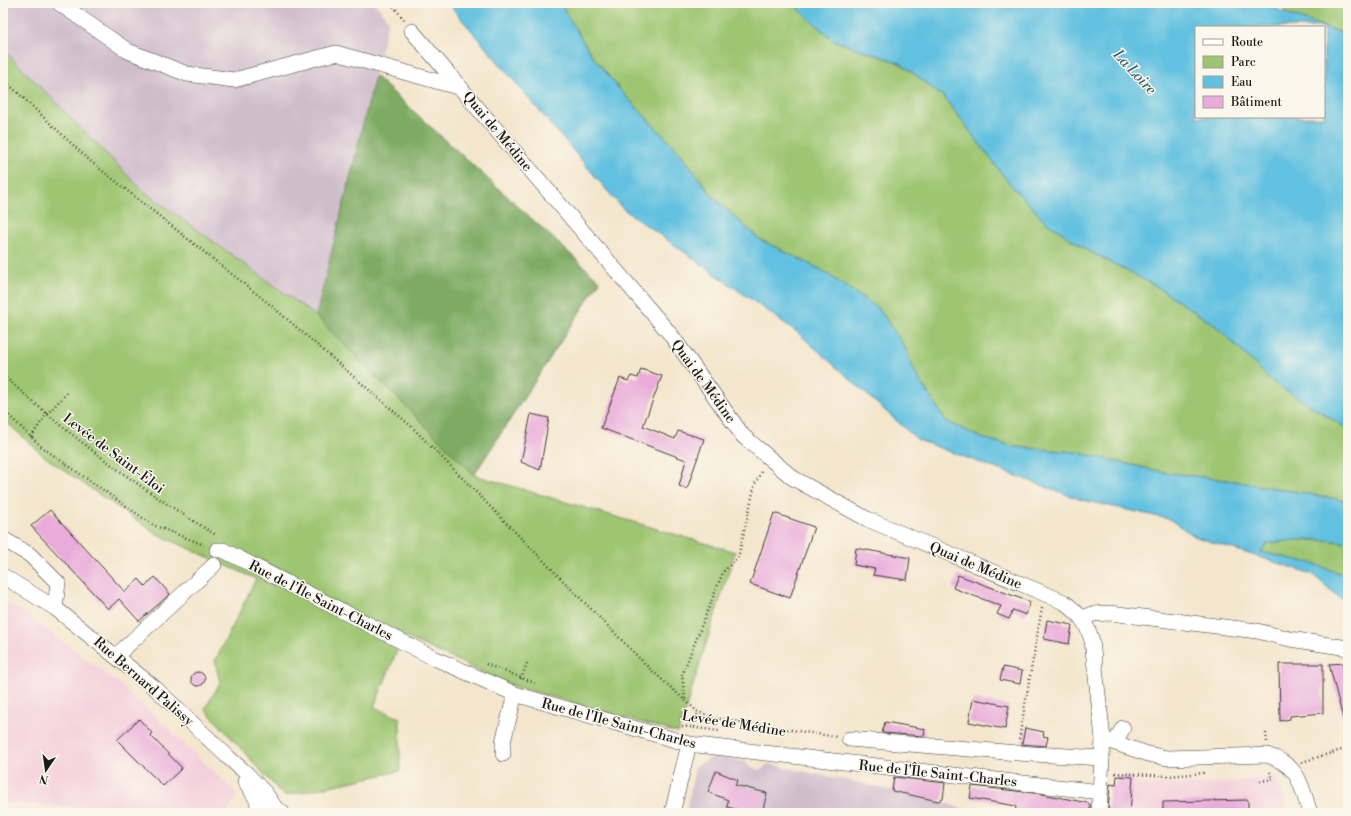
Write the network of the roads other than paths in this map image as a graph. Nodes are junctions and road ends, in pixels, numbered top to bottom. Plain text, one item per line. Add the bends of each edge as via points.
1 (59, 3) edge
2 (412, 31) road end
3 (461, 88) junction
4 (3, 539) edge
5 (219, 544) road end
6 (214, 565) dead end
7 (3, 576) edge
8 (55, 608) junction
9 (1082, 618) junction
10 (1348, 648) edge
11 (116, 656) junction
12 (515, 694) junction
13 (1123, 728) dead end
14 (849, 739) road end
15 (1109, 741) junction
16 (689, 744) junction
17 (503, 754) dead end
18 (228, 758) junction
19 (1102, 765) junction
20 (1100, 792) junction
21 (261, 813) edge
22 (280, 813) edge
23 (672, 813) edge
24 (1099, 813) edge
25 (1310, 813) edge

1 - 3 street via 128,51 187,74 234,80 336,53
2 - 3 street, Quai de Médine
3 - 9 street, Quai de Médine via 671,335 743,436 793,478 867,519 1064,602
4 - 8 street via 30,555 58,583
5 - 12 street, Rue de l'Île Saint-Charles via 223,550 434,658
6 - 11 street
7 - 8 street, Rue Bernard Palissy
8 - 11 street, Rue Bernard Palissy
9 - 10 street via 1093,614 1110,613 1257,631
9 - 15 street, Quai de Médine via 1092,642
11 - 18 street, Rue Bernard Palissy via 155,688
12 - 16 street, Rue de l'Île Saint-Charles
12 - 17 street via 503,742
13 - 15 street
14 - 19 street via 1017,753
15 - 19 street, Quai de Médine
15 - 25 street via 1167,758 1267,755 1281,759 1300,783
16 - 20 street, Rue de l'Île Saint-Charles
16 - 23 street
18 - 21 street, Rue Bernard Palissy via 256,798
18 - 22 street, Rue Bernard Palissy via 246,772
19 - 20 street, Quai de Médine
20 - 24 street, Quai de Médine
21 - 22 main road

